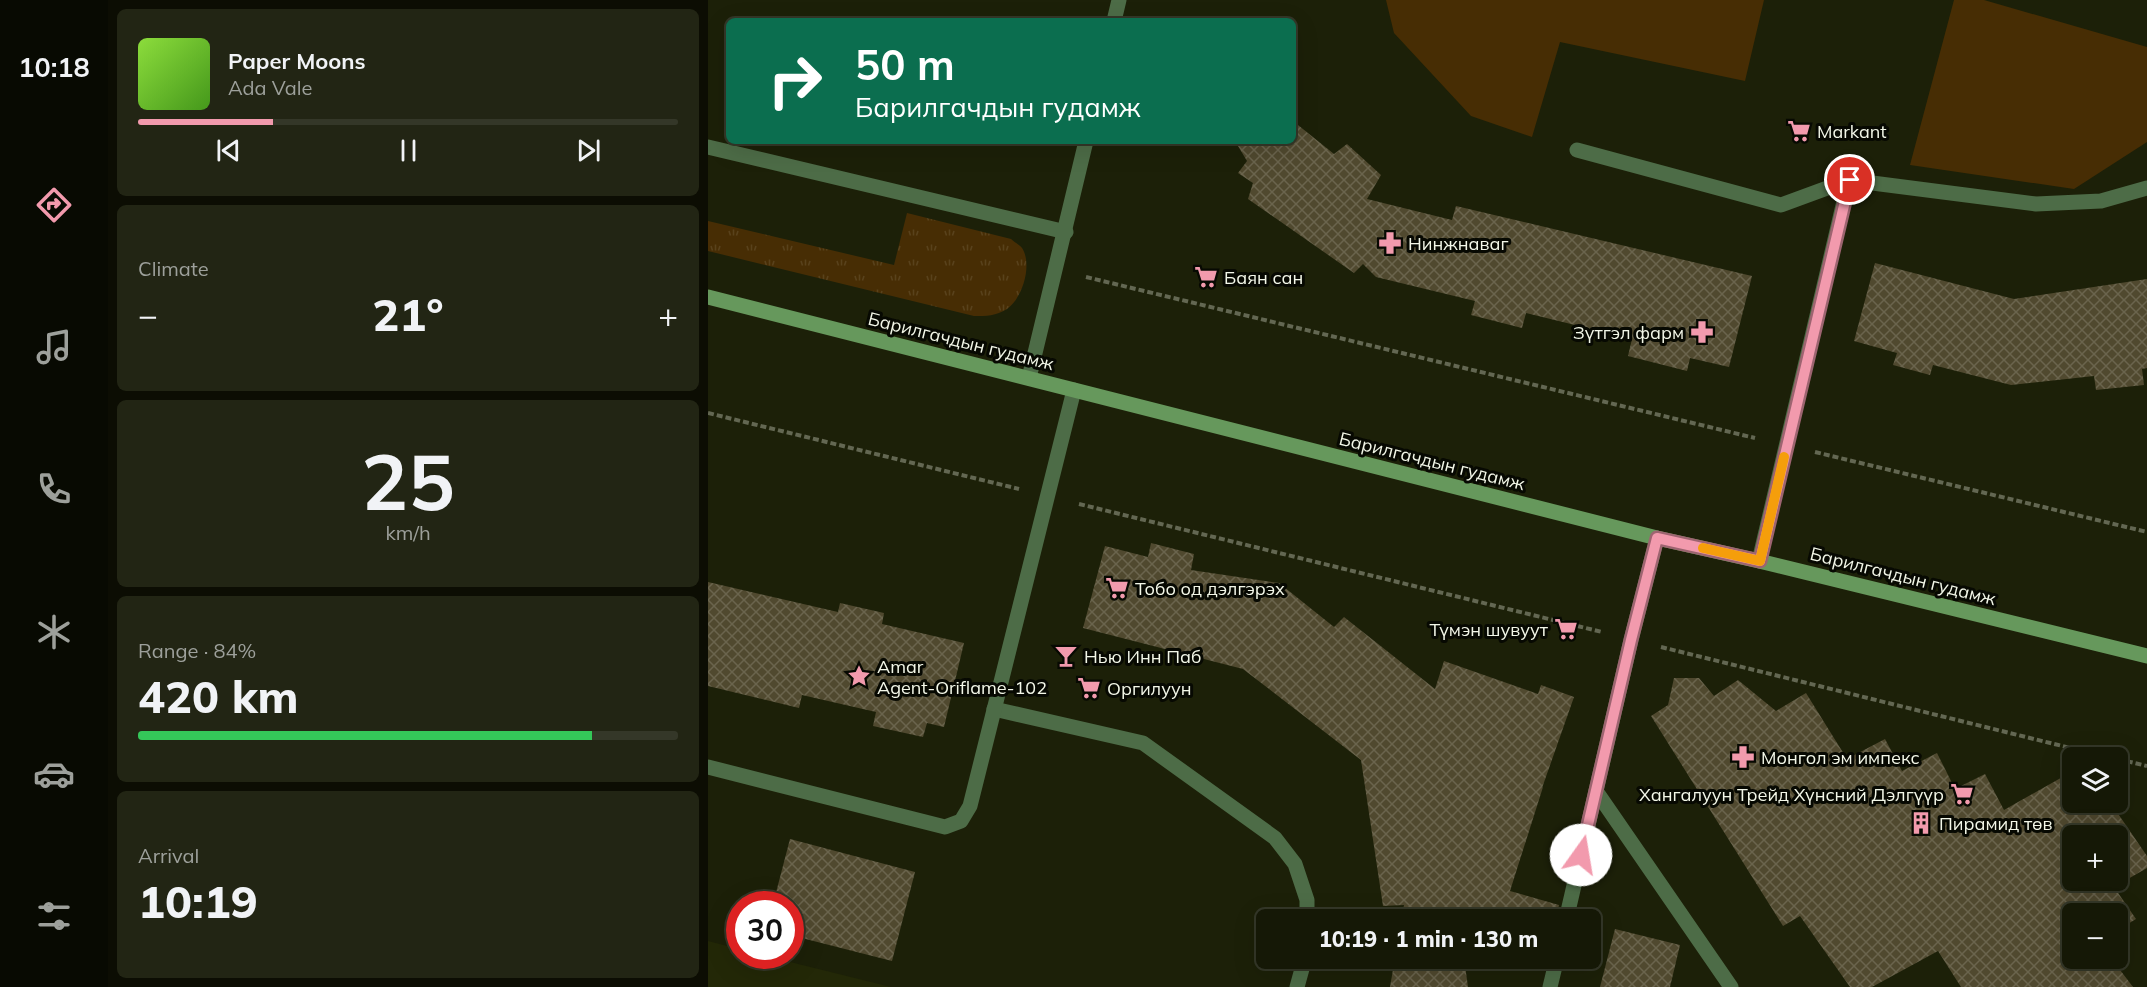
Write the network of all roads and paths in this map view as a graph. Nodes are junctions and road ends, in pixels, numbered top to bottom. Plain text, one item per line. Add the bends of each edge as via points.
1 (1119, 0) edge
2 (1115, 18) edge
3 (1085, 144) edge
4 (708, 147) edge
5 (1577, 150) dead end
6 (1850, 180) junction
7 (2147, 188) edge
8 (1066, 232) junction
9 (1056, 269) junction
10 (708, 297) edge
11 (1029, 378) junction
12 (1074, 390) junction
13 (708, 412) edge
14 (1787, 445) junction
15 (1048, 496) junction
16 (2147, 532) edge
17 (1657, 538) junction
18 (1760, 561) junction
19 (1631, 640) junction
20 (2147, 656) edge
21 (994, 709) junction
22 (2066, 747) edge
23 (2128, 761) edge
24 (2147, 766) edge
25 (708, 767) edge
26 (1596, 791) junction
27 (1307, 909) edge
28 (1569, 909) edge
29 (1302, 969) edge
30 (1554, 969) edge
31 (1297, 987) edge
32 (1550, 987) edge
33 (1731, 987) edge

1 - 2 street
3 - 8 street
4 - 8 street
5 - 6 street via 1781,205
6 - 7 street via 2036,204 2101,201
6 - 14 street
8 - 9 street
9 - 11 street
9 - 14 path
10 - 11 street, Барилгачдын гудамж
11 - 12 street, Барилгачдын гудамж
12 - 15 street
12 - 17 street, Барилгачдын гудамж
13 - 15 path
14 - 16 path
14 - 18 street
15 - 19 path
15 - 21 street
17 - 18 street, Барилгачдын гудамж
17 - 19 street
18 - 20 street, Барилгачдын гудамж
19 - 22 path
19 - 26 street
21 - 25 street via 970,806 961,821 945,827
21 - 27 street via 1143,743 1275,838 1295,864
23 - 24 path
26 - 28 street
26 - 33 street
29 - 31 street
30 - 32 street

